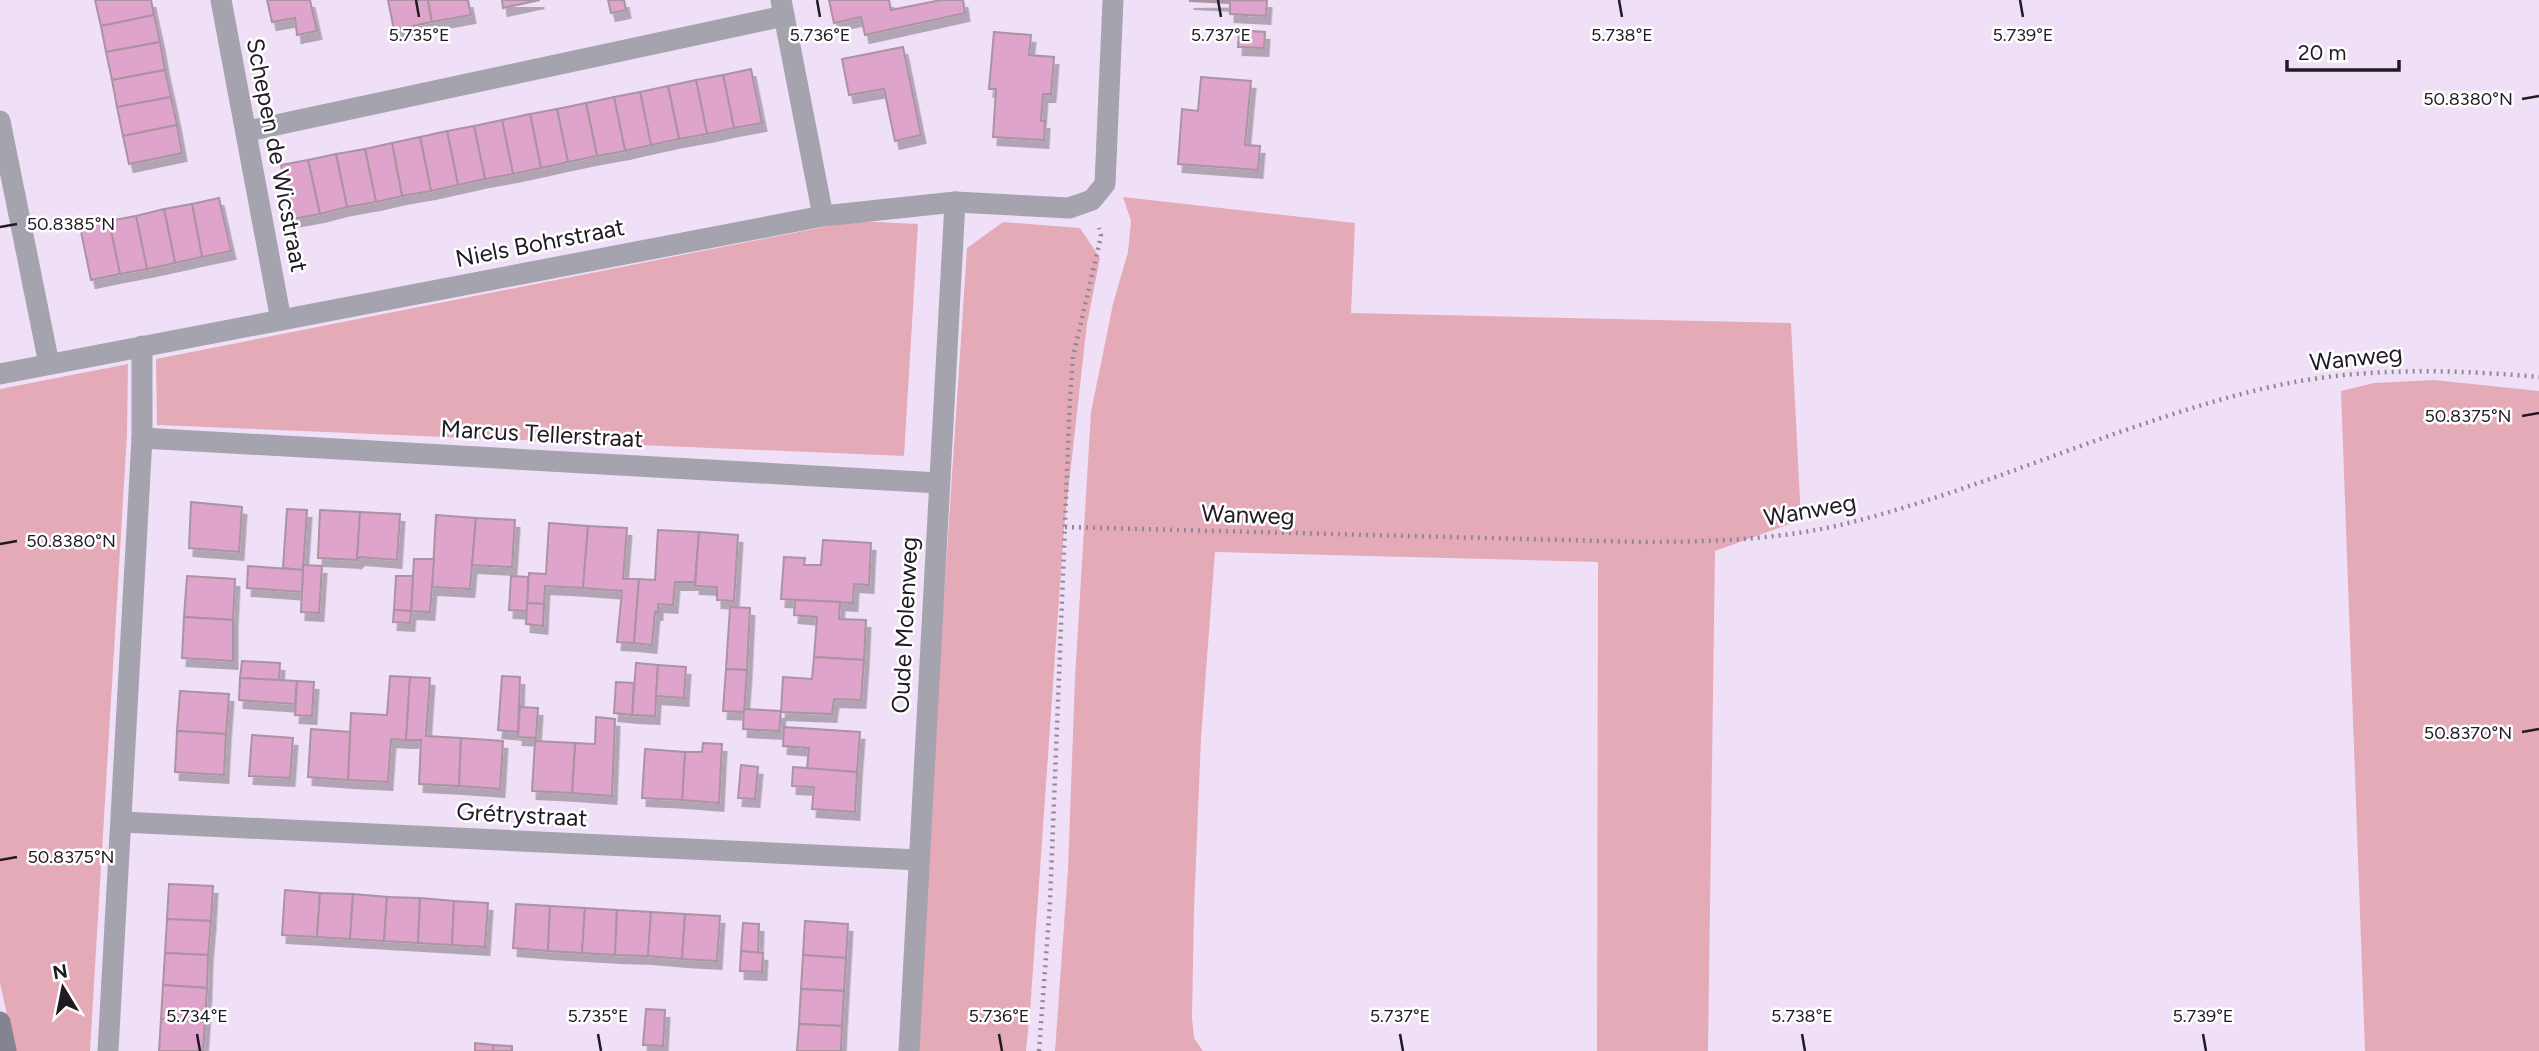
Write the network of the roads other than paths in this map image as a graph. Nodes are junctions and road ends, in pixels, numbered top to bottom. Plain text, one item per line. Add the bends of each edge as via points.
1 (221, 0) edge
2 (1113, 0) edge
3 (782, 8) edge
4 (0, 121) edge
5 (248, 131) junction
6 (955, 202) junction
7 (823, 216) junction
8 (281, 320) junction
9 (142, 346) junction
10 (49, 364) junction
11 (0, 374) edge
12 (142, 438) junction
13 (939, 483) junction
14 (122, 822) junction
15 (919, 860) junction
16 (0, 1022) edge
17 (6, 1051) edge
18 (108, 1051) edge
19 (909, 1051) edge

1 - 5 street, Schepen de Wicstraat
2 - 6 street, Niels Bohrstraat via 1105,184 1092,200 1054,209
3 - 5 street
3 - 7 street
4 - 10 street
5 - 8 street, Schepen de Wicstraat
6 - 7 street, Niels Bohrstraat
6 - 13 street, Oude Molenweg
7 - 8 street, Niels Bohrstraat
8 - 9 street, Niels Bohrstraat
9 - 10 street, Niels Bohrstraat
9 - 12 street
10 - 11 street, Niels Bohrstraat
12 - 13 street, Marcus Tellerstraat
12 - 14 street
13 - 15 street, Oude Molenweg
14 - 15 street, Grétrystraat
14 - 18 street
15 - 19 street, Oude Molenweg
16 - 17 street

